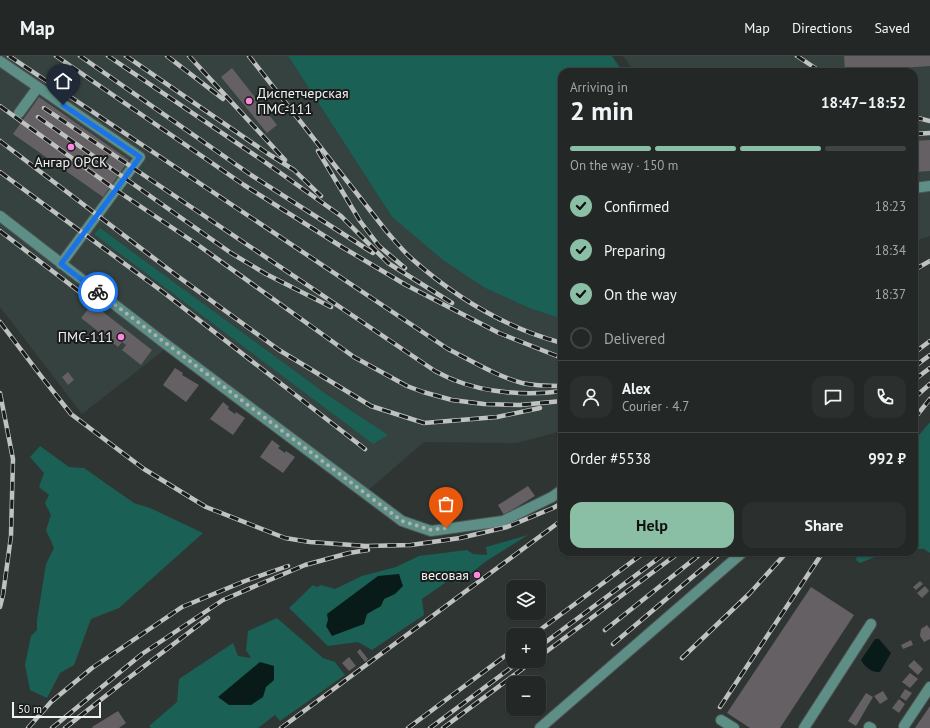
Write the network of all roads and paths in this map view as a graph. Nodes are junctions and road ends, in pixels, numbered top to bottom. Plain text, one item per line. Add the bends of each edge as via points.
1 (0, 61) edge
2 (38, 88) junction
3 (19, 113) dead end
4 (930, 186) edge
5 (918, 188) edge
6 (0, 216) edge
7 (61, 264) junction
8 (558, 493) edge
9 (738, 556) edge
10 (871, 624) dead end
11 (930, 687) edge
12 (721, 720) dead end
13 (904, 727) edge
14 (540, 728) edge
15 (734, 728) edge
16 (804, 728) edge

1 - 2 lane
2 - 3 lane
2 - 7 lane via 140,157
4 - 5 lane
6 - 7 lane
7 - 8 lane via 402,521 431,530 503,521
9 - 14 lane
10 - 16 lane
11 - 13 lane
12 - 15 lane

